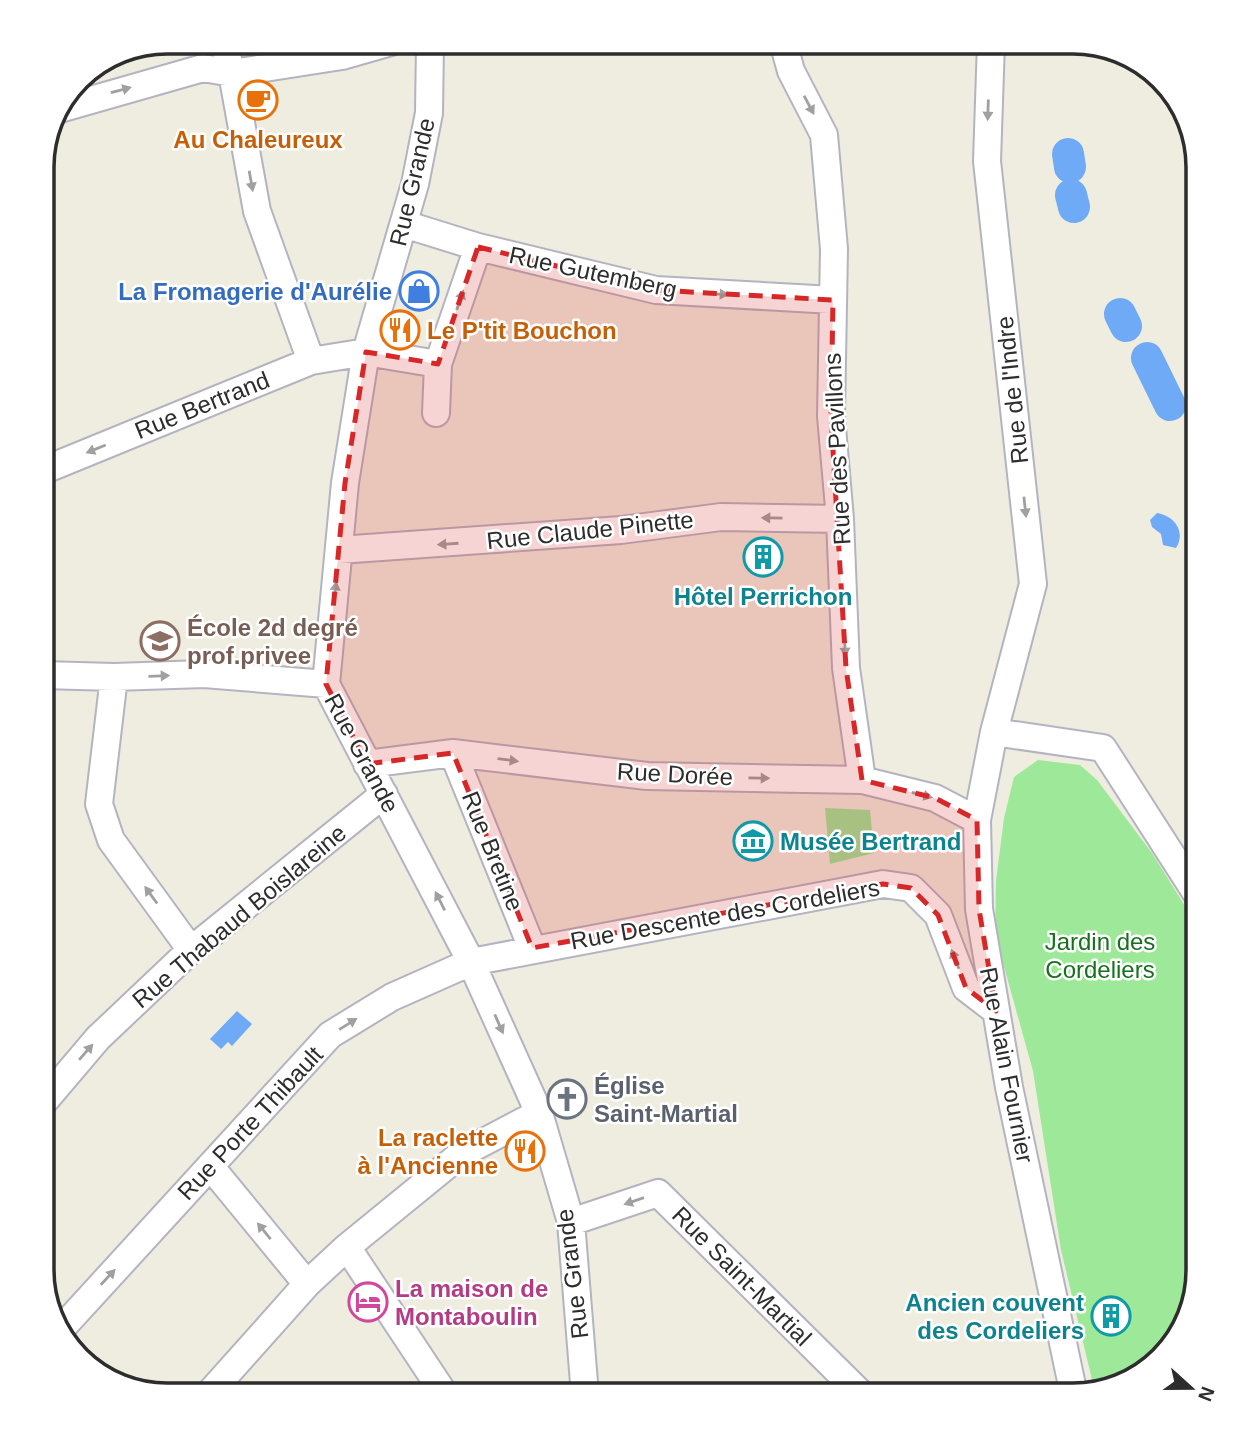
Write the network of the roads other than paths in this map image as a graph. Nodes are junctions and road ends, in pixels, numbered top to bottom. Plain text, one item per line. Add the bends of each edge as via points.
1 (226, 54) edge
2 (349, 54) edge
3 (430, 54) edge
4 (786, 54) edge
5 (990, 54) edge
6 (232, 73) junction
7 (74, 105) edge
8 (404, 224) junction
9 (478, 247) junction
10 (833, 300) junction
11 (366, 352) junction
12 (311, 361) junction
13 (438, 364) junction
14 (436, 413) dead end
15 (54, 466) edge
16 (841, 519) junction
17 (339, 550) junction
18 (54, 674) edge
19 (114, 677) junction
20 (326, 684) junction
21 (994, 732) junction
22 (453, 753) junction
23 (367, 764) junction
24 (862, 780) junction
25 (384, 794) junction
26 (977, 820) junction
27 (1186, 877) edge
28 (532, 948) junction
29 (191, 950) junction
30 (471, 962) junction
31 (996, 1011) junction
32 (54, 1090) edge
33 (539, 1113) junction
34 (210, 1166) junction
35 (571, 1222) junction
36 (346, 1248) junction
37 (307, 1284) junction
38 (67, 1322) edge
39 (219, 1383) edge
40 (437, 1383) edge
41 (584, 1383) edge
42 (850, 1383) edge
43 (1072, 1383) edge

1 - 6 street
2 - 6 street
3 - 8 street, Rue Grande via 429,113
4 -> 10 street, Rue des Pavillons via 824,135 834,249
5 -> 21 street, Rue de l'Indre via 987,161 1033,584
7 -> 6 street via 204,68
6 -> 12 street via 257,212
8 - 9 street
8 - 11 street, Rue Grande
9 -> 10 street, Rue Gutemberg via 656,290
13 -> 9 street, Rue Gutemberg
10 - 16 street, Rue des Pavillons via 831,416
11 - 12 street, Rue Bertrand
11 - 13 street
11 - 17 street, Rue Grande
12 -> 15 street, Rue Bertrand
13 - 14 street, Rue Gutemberg
16 -> 17 street, Rue Claude Pinette via 721,517 621,530
16 -> 24 street, Rue des Pavillons via 846,668
20 -> 17 street, Rue Grande
18 - 19 street
19 -> 20 street via 204,674
29 -> 19 street via 111,840 99,804
20 - 23 street, Rue Grande
21 - 26 street, Rue Alain Fournier
21 - 27 street via 1102,748
22 - 23 street, Rue Dorée
22 -> 24 street, Rue Dorée via 647,776
22 - 28 street, Rue Bretine
23 - 25 street, Rue Grande
24 -> 26 street, Rue Dorée via 935,798
25 - 29 street, Rue Thabaud Boislareine
30 -> 25 street, Rue Grande
26 - 31 street, Rue Alain Fournier via 979,909
28 - 30 street, Rue Descente des Cordeliers
31 -> 28 street, Rue Descente des Cordeliers via 966,988 938,915 911,888 883,884
32 -> 29 street, Rue Thabaud Boislareine via 98,1038
30 -> 33 street, Rue Grande
34 -> 30 street, Rue Porte Thibault via 330,1035 392,997
31 - 43 street, Rue Alain Fournier
33 - 35 street, Rue Grande
33 - 36 street via 461,1154
37 -> 34 street
38 -> 34 street, Rue Porte Thibault
35 - 41 street, Rue Grande
42 -> 35 street, Rue Saint-Martial via 658,1193
36 - 37 street
36 - 40 street
37 - 39 street

